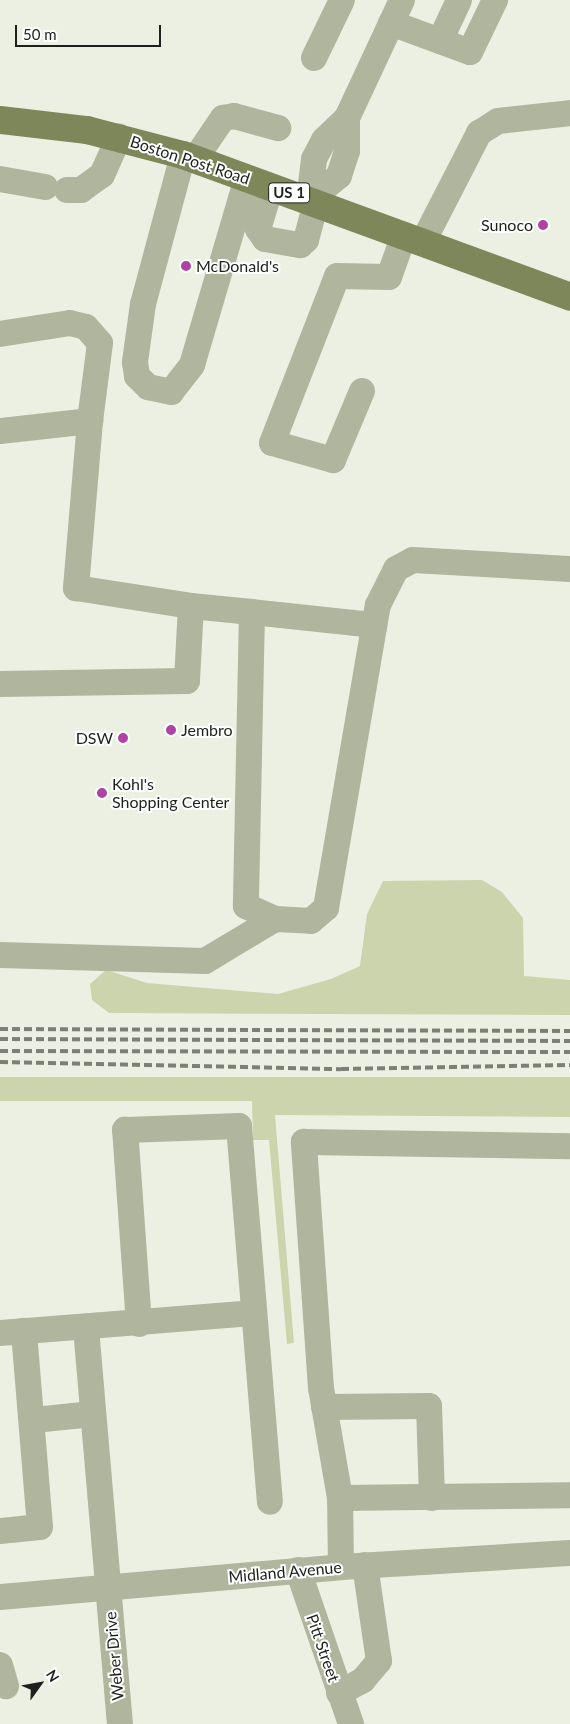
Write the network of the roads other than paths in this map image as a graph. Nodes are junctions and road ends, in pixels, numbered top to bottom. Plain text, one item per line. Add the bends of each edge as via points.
1 (342, 0) edge
2 (402, 0) edge
3 (459, 0) edge
4 (495, 0) edge
5 (391, 23) junction
6 (440, 41) junction
7 (314, 58) dead end
8 (570, 113) edge
9 (0, 120) edge
10 (278, 128) dead end
11 (120, 137) junction
12 (189, 157) junction
13 (0, 179) edge
14 (259, 182) junction
15 (313, 202) junction
16 (414, 239) junction
17 (570, 296) edge
18 (0, 334) edge
19 (362, 391) dead end
20 (90, 421) junction
21 (0, 431) edge
22 (570, 569) edge
23 (191, 606) junction
24 (252, 612) junction
25 (374, 625) junction
26 (0, 684) edge
27 (275, 919) junction
28 (0, 955) edge
29 (570, 1146) edge
30 (252, 1313) junction
31 (140, 1324) junction
32 (86, 1328) junction
33 (12, 1332) edge
34 (324, 1407) junction
35 (93, 1414) junction
36 (34, 1420) junction
37 (570, 1495) edge
38 (340, 1498) junction
39 (432, 1498) junction
40 (270, 1502) dead end
41 (0, 1531) edge
42 (570, 1553) edge
43 (353, 1566) junction
44 (298, 1570) junction
45 (108, 1587) junction
46 (0, 1597) edge
47 (339, 1693) junction
48 (120, 1724) edge
49 (351, 1724) edge

1 - 7 street
2 - 5 street
3 - 6 street
4 - 6 street via 470,52
5 - 6 street
5 - 15 street via 347,118 347,151 339,176
8 - 16 street via 498,121 479,133
9 - 11 main road, Boston Post Road / US 1
10 - 12 street via 234,116 223,118
11 - 12 main road, Boston Post Road / US 1
11 - 13 street via 102,175 81,190
12 - 14 main road, Boston Post Road / US 1
12 - 14 street via 142,314 135,362 137,376 148,387 170,392 192,365
14 - 15 main road, Boston Post Road / US 1
14 - 15 street via 258,230 266,239 300,245 306,240
15 - 16 main road, Boston Post Road / US 1
16 - 17 main road, Boston Post Road / US 1
16 - 19 street via 389,277 337,276 272,443 333,460
18 - 20 street via 70,323 86,327 100,343
20 - 21 street
20 - 23 street via 76,588
22 - 25 street via 413,560 396,569 378,605
23 - 24 street
23 - 26 street via 187,680
24 - 25 street
24 - 27 street via 246,906
25 - 27 street via 326,908 311,921
27 - 28 street via 205,961
29 - 34 street via 304,1142
30 - 31 street
30 - 31 street via 239,1126 125,1130
30 - 40 street
31 - 32 street
32 - 33 street
32 - 35 street, Weber Drive
33 - 36 street
34 - 38 street
34 - 39 street via 429,1406
35 - 36 street
35 - 45 street, Weber Drive
36 - 41 street via 40,1526
37 - 39 street
38 - 39 street
38 - 43 street
42 - 43 street, Midland Avenue
43 - 44 street, Midland Avenue
43 - 47 street via 379,1661 364,1680
44 - 45 street, Midland Avenue
44 - 47 street, Pitt Street
45 - 46 street, Midland Avenue
45 - 48 street, Weber Drive
47 - 49 street, Pitt Street

